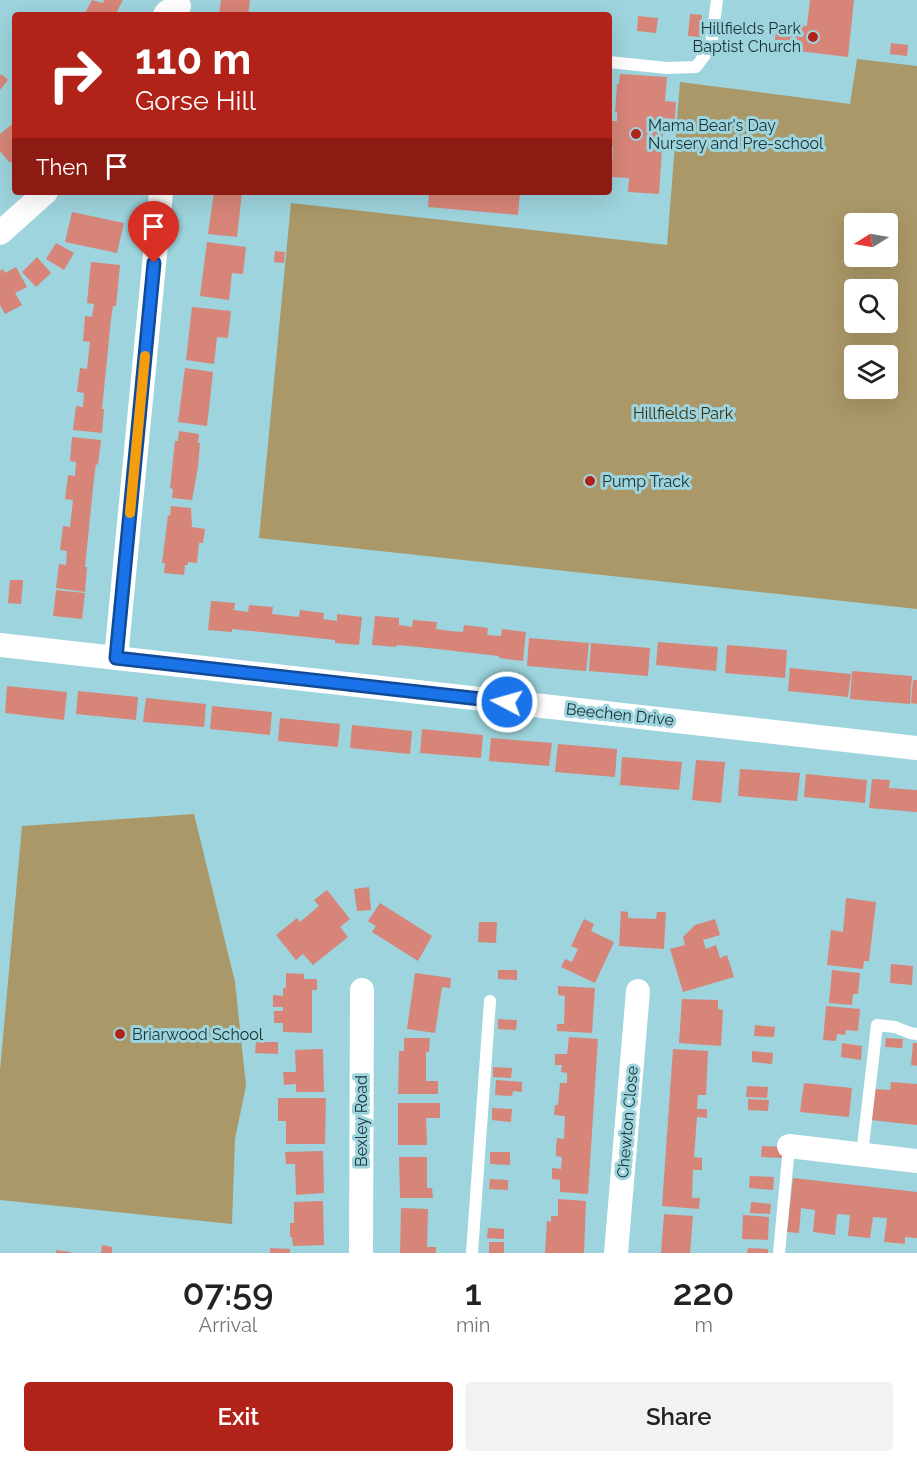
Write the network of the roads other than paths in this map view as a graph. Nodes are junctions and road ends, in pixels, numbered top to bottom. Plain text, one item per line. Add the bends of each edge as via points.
1 (717, 0) edge
2 (612, 62) edge
3 (42, 195) edge
4 (161, 195) edge
5 (4, 223) edge
6 (0, 645) edge
7 (116, 658) junction
8 (917, 748) edge
9 (362, 990) dead end
10 (638, 991) dead end
11 (490, 1001) dead end
12 (917, 1034) edge
13 (789, 1146) joint
14 (862, 1154) junction
15 (917, 1161) edge
16 (361, 1253) edge
17 (472, 1253) edge
18 (616, 1253) edge
19 (779, 1253) edge

1 - 2 lane via 711,47 696,68
3 - 5 street
4 - 7 street
6 - 7 street, Beechen Drive
7 - 8 street, Beechen Drive
9 - 16 street, Bexley Road
10 - 18 street, Chewton Close
11 - 17 lane
12 - 14 lane via 877,1025
13 - 14 street
13 - 19 lane
14 - 15 street

